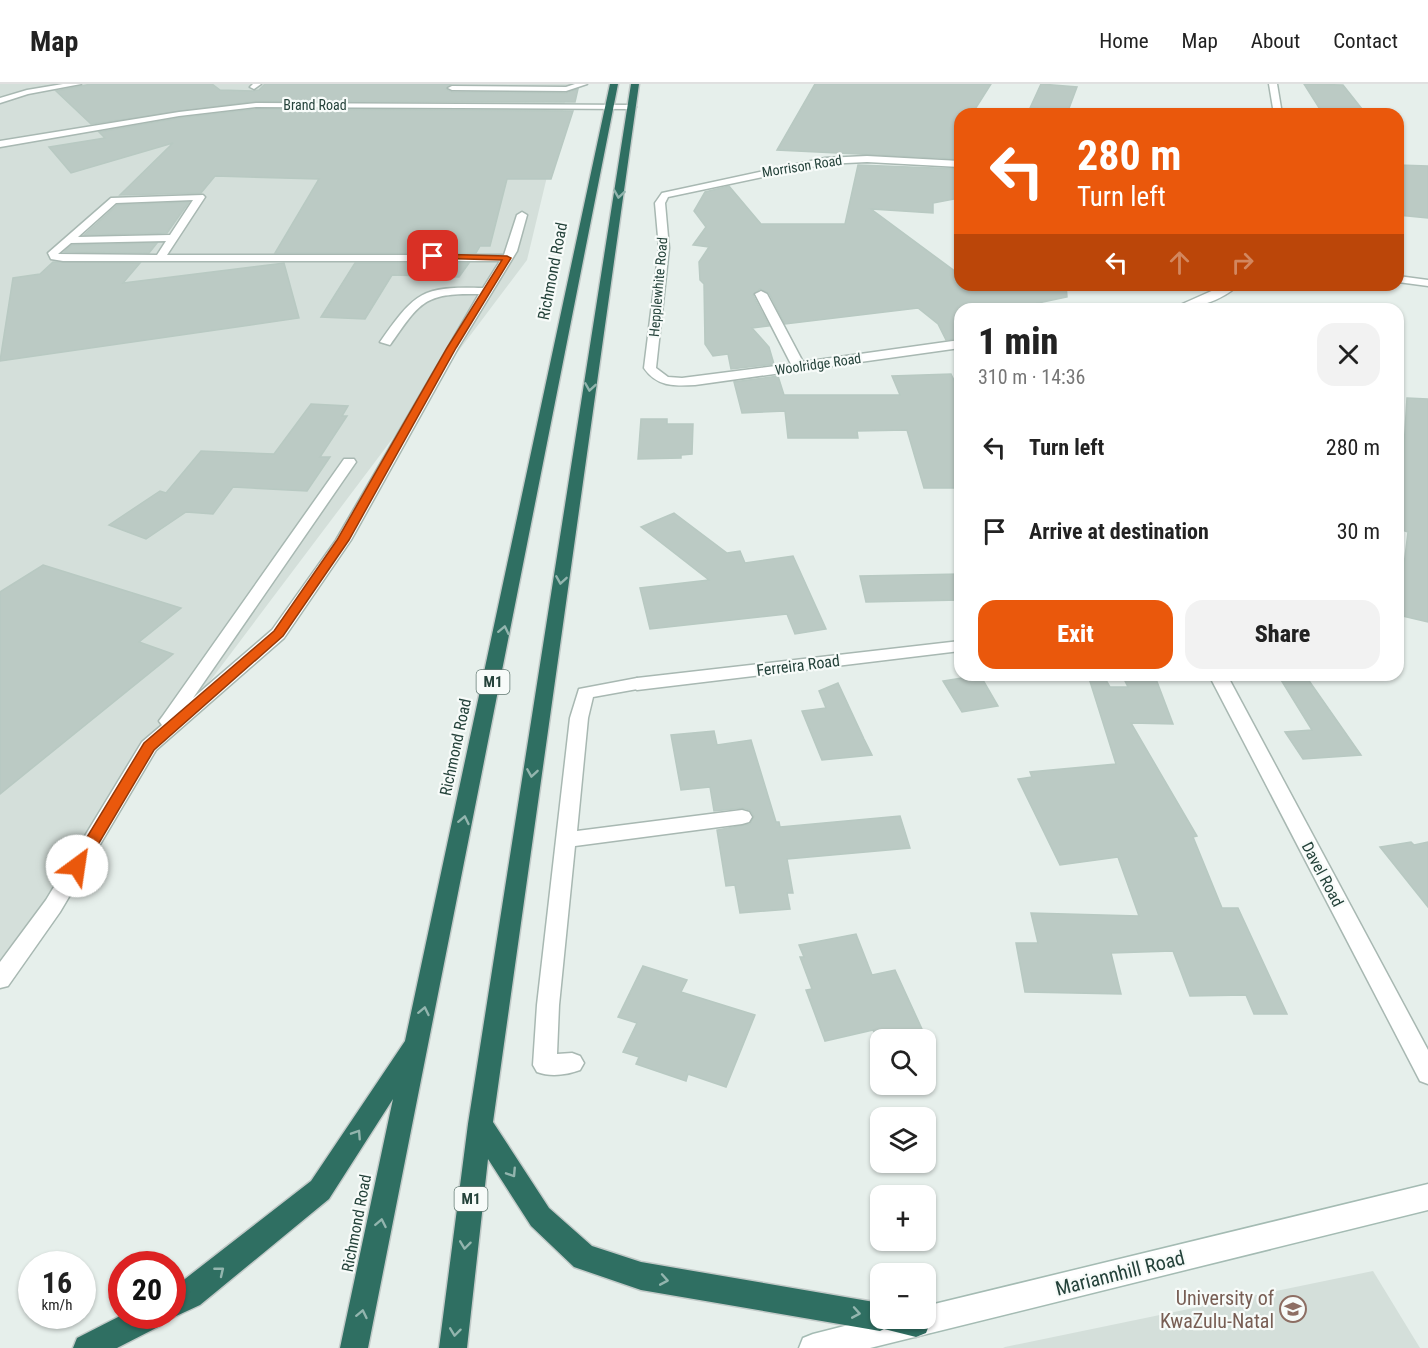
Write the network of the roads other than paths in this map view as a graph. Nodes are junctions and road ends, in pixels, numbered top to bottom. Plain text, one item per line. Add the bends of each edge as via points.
1 (77, 84) edge
2 (583, 84) edge
3 (614, 84) edge
4 (635, 84) edge
5 (1273, 84) edge
6 (452, 88) dead end
7 (546, 88) junction
8 (0, 101) edge
9 (416, 105) junction
10 (537, 106) junction
11 (609, 106) junction
12 (632, 106) junction
13 (1277, 108) edge
14 (570, 115) dead end
15 (416, 116) dead end
16 (448, 116) dead end
17 (0, 144) edge
18 (954, 164) edge
19 (681, 189) joint
20 (522, 215) dead end
21 (173, 238) junction
22 (68, 240) junction
23 (160, 258) junction
24 (507, 258) junction
25 (1404, 280) edge
26 (1428, 283) edge
27 (486, 291) junction
28 (1221, 291) edge
29 (761, 294) dead end
30 (1195, 303) edge
31 (386, 342) dead end
32 (954, 345) edge
33 (799, 367) junction
34 (675, 382) joint
35 (349, 462) dead end
36 (954, 647) edge
37 (1221, 681) edge
38 (149, 746) junction
39 (742, 818) dead end
40 (566, 840) junction
41 (0, 979) edge
42 (418, 1040) junction
43 (572, 1064) dead end
44 (1428, 1072) edge
45 (480, 1124) junction
46 (1428, 1197) edge
47 (186, 1297) edge
48 (936, 1313) edge
49 (870, 1315) edge
50 (124, 1329) edge
51 (876, 1329) edge
52 (87, 1348) edge
53 (354, 1348) edge
54 (453, 1348) edge
55 (813, 1348) edge

1 - 8 street
2 - 7 street via 566,89
3 - 11 highway, Richmond Road / M1
4 - 12 highway, M1
5 - 13 street
6 - 7 street
7 - 10 street
9 - 10 street, Brand Road
9 - 15 street via 411,112
9 - 17 street, Brand Road via 220,108
10 - 11 street, Brand Road
11 - 12 street, Brand Road
42 -> 11 highway, Richmond Road / M1
12 -> 45 highway, M1
14 - 16 street
18 - 19 street, Morrison Road via 825,161
19 - 34 street, Hepplewhite Road via 665,195 660,202 664,248 650,368 654,375
20 - 24 street
21 - 22 street
21 - 22 street via 200,198 114,200
21 - 23 street
22 - 23 street via 53,253 55,256
23 - 24 street
24 - 27 street
25 - 26 street
27 - 31 street via 437,291 418,297
27 - 38 street via 343,540 278,634
28 - 30 street
29 - 33 street
32 - 33 street, Woolridge Road
33 - 34 street, Woolridge Road
35 - 38 street
36 - 40 street, Ferreira Road via 585,693
37 - 44 street, Davel Road
38 - 41 street via 53,906
39 - 40 street
40 - 43 street via 545,1065
47 -> 42 highway via 320,1190
53 -> 42 highway, Richmond Road / M1
45 -> 49 highway via 540,1217 584,1257 641,1276
45 -> 54 highway, M1
46 - 48 street, Mariannhill Road
50 - 52 highway
51 - 55 street, Mariannhill Road

